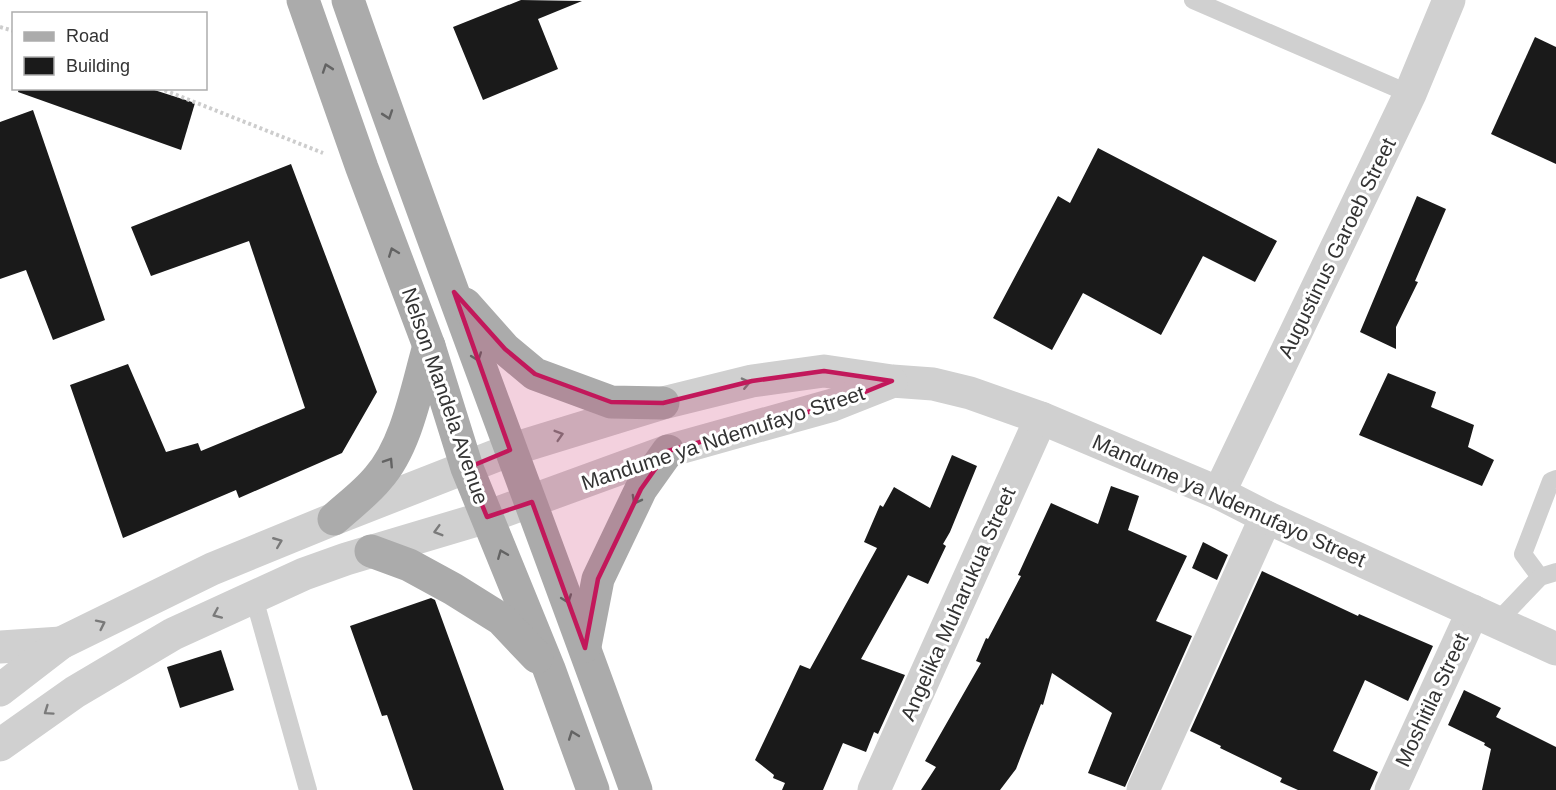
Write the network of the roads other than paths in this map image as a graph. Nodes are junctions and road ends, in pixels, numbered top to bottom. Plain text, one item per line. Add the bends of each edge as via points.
1 (303, 0) edge
2 (348, 0) edge
3 (1193, 0) edge
4 (1449, 0) edge
5 (1410, 94) junction
6 (454, 292) junction
7 (429, 346) junction
8 (892, 381) junction
9 (663, 403) junction
10 (1041, 418) junction
11 (510, 450) junction
12 (668, 452) junction
13 (466, 468) junction
14 (1556, 479) edge
15 (1219, 493) junction
16 (532, 502) junction
17 (487, 517) junction
18 (1266, 517) junction
19 (334, 519) junction
20 (371, 551) junction
21 (1548, 575) edge
22 (254, 598) junction
23 (1485, 616) junction
24 (61, 643) junction
25 (0, 646) edge
26 (585, 648) junction
27 (1556, 649) edge
28 (549, 669) junction
29 (0, 690) edge
30 (0, 745) edge
31 (308, 790) edge
32 (593, 790) edge
33 (636, 790) edge
34 (874, 790) edge
35 (1143, 790) edge
36 (1391, 790) edge

7 -> 1 main road, Nelson Mandela Avenue
2 -> 6 main road, Nelson Mandela Avenue
3 - 5 lane
4 - 5 street, Augustinus Garoeb Street
5 - 15 street, Augustinus Garoeb Street
6 - 9 main road via 504,349 535,374 611,402
6 -> 11 main road, Nelson Mandela Avenue
7 - 13 main road, Nelson Mandela Avenue
19 -> 7 main road via 378,479 394,456
9 -> 8 street, Mandume ya Ndemufayo Street via 752,381 824,371
8 - 10 street, Mandume ya Ndemufayo Street via 933,384 970,393
8 - 12 street, Mandume ya Ndemufayo Street via 833,405
11 -> 9 street, Mandume ya Ndemufayo Street
10 - 15 street, Mandume ya Ndemufayo Street
10 - 34 street, Angelika Muharukua Street
11 - 13 street, Mandume ya Ndemufayo Street
11 - 16 main road, Nelson Mandela Avenue
12 - 16 street, Mandume ya Ndemufayo Street
12 -> 26 main road via 641,489 598,579
13 - 17 main road, Nelson Mandela Avenue
13 - 19 street, Mandume ya Ndemufayo Street
14 - 21 lane via 1551,481 1523,554
15 - 18 street, Mandume ya Ndemufayo Street
16 - 17 street, Mandume ya Ndemufayo Street
16 -> 26 main road, Nelson Mandela Avenue
17 -> 20 street, Mandume ya Ndemufayo Street
28 -> 17 main road, Nelson Mandela Avenue
18 - 23 street, Mandume ya Ndemufayo Street
18 - 35 street
24 -> 19 street, Mandume ya Ndemufayo Street via 212,569
20 - 22 street, Mandume ya Ndemufayo Street via 304,573
20 - 28 main road via 453,588 501,619
21 - 23 lane
22 -> 30 street, Mandume ya Ndemufayo Street via 163,640 75,692
22 - 31 lane
23 - 27 street, Mandume ya Ndemufayo Street
23 - 36 street, Moshitila Street
24 - 25 street
24 - 29 street, Mandume ya Ndemufayo Street
26 - 33 main road, Nelson Mandela Avenue
32 -> 28 main road, Nelson Mandela Avenue

